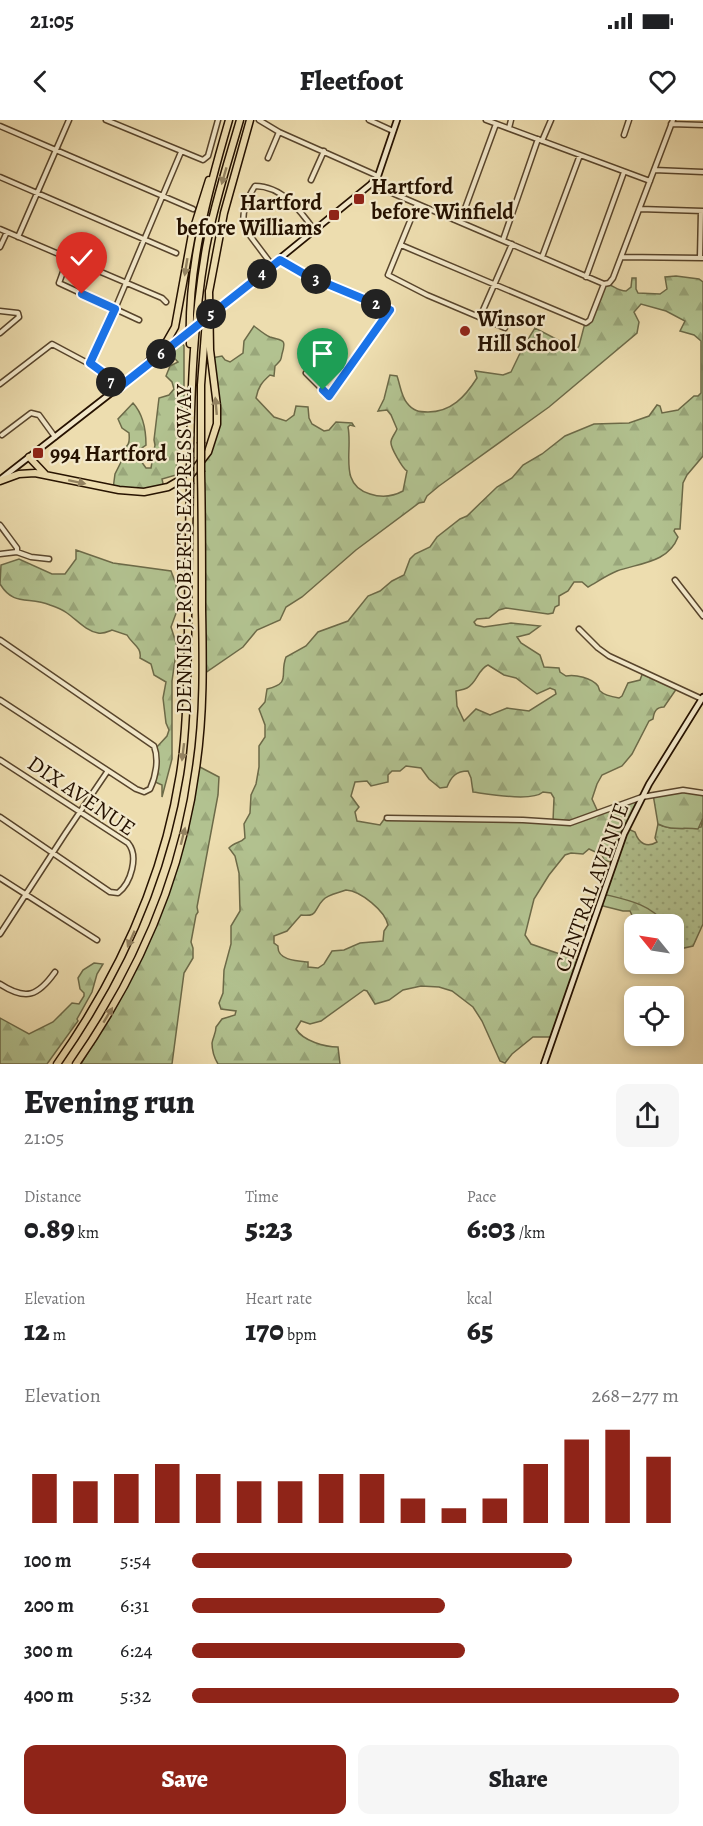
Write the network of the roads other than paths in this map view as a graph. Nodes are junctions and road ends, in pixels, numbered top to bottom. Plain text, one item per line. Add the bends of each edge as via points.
1 (69, 120) edge
2 (106, 120) edge
3 (218, 120) edge
4 (229, 120) edge
5 (240, 120) edge
6 (250, 120) edge
7 (369, 120) edge
8 (397, 120) edge
9 (486, 120) edge
10 (512, 120) edge
11 (551, 120) edge
12 (629, 120) edge
13 (259, 121) edge
14 (672, 122) edge
15 (496, 124) junction
16 (703, 125) edge
17 (0, 126) edge
18 (509, 128) junction
19 (393, 131) junction
20 (279, 132) junction
21 (624, 135) dead end
22 (540, 140) junction
23 (56, 150) junction
24 (220, 151) junction
25 (181, 152) junction
26 (324, 152) junction
27 (580, 155) junction
28 (268, 158) dead end
29 (654, 170) junction
30 (624, 172) junction
31 (703, 172) edge
32 (378, 176) junction
33 (0, 177) edge
34 (311, 180) dead end
35 (650, 181) junction
36 (371, 184) junction
37 (37, 193) junction
38 (163, 196) junction
39 (417, 204) junction
40 (193, 209) dead end
41 (640, 209) junction
42 (702, 211) edge
43 (460, 222) junction
44 (0, 229) edge
45 (315, 231) junction
46 (7, 232) junction
47 (18, 237) junction
48 (145, 240) junction
49 (502, 240) junction
50 (401, 244) junction
51 (512, 244) junction
52 (0, 247) edge
53 (176, 253) dead end
54 (543, 257) junction
55 (622, 257) junction
56 (68, 258) junction
57 (701, 258) edge
58 (280, 260) junction
59 (272, 266) junction
60 (586, 277) junction
61 (126, 283) junction
62 (604, 284) junction
63 (495, 285) junction
64 (209, 291) junction
65 (166, 302) dead end
66 (115, 309) junction
67 (0, 311) edge
68 (480, 317) junction
69 (139, 320) dead end
70 (506, 328) dead end
71 (0, 333) edge
72 (90, 363) junction
73 (144, 367) junction
74 (192, 372) junction
75 (306, 373) dead end
76 (0, 384) edge
77 (117, 389) junction
78 (2, 435) dead end
79 (55, 436) junction
80 (28, 458) junction
81 (54, 477) junction
82 (0, 481) edge
83 (0, 525) edge
84 (17, 552) junction
85 (0, 554) edge
86 (49, 559) dead end
87 (675, 580) dead end
88 (703, 616) edge
89 (579, 628) dead end
90 (0, 640) edge
91 (702, 698) edge
92 (0, 700) edge
93 (0, 760) edge
94 (107, 772) junction
95 (703, 793) edge
96 (642, 797) junction
97 (80, 812) junction
98 (0, 817) edge
99 (387, 818) dead end
100 (53, 853) junction
101 (0, 878) edge
102 (26, 895) junction
103 (0, 934) edge
104 (97, 940) dead end
105 (56, 972) dead end
106 (0, 984) edge
107 (57, 1064) edge
108 (76, 1064) edge
109 (544, 1064) edge

1 - 23 street
2 - 25 street
3 - 25 street via 208,156 203,160
4 - 24 highway
5 -> 74 highway, DENNIS J. ROBERTS EXPRESSWAY via 207,246
6 - 64 highway, DENNIS J. ROBERTS EXPRESSWAY via 224,213
7 - 19 street
8 - 19 main road
9 - 15 street
10 - 18 street
11 - 22 street
12 - 21 street
13 - 20 street
14 - 16 street
14 - 29 street
15 - 18 street
15 - 43 street
17 - 23 street
18 - 22 street
19 - 32 main road
20 - 26 street
20 - 28 street
22 - 27 street
22 - 49 street
23 - 37 street
23 - 38 street
24 -> 73 highway via 195,224 175,327
24 - 74 highway via 193,274
25 - 38 street
26 - 32 street
26 - 34 street
27 - 30 street
27 - 54 street
29 - 31 street
29 - 35 street
30 - 35 street
30 - 60 street
32 - 36 main road
33 - 37 street
35 - 41 street
36 - 39 street
36 - 45 main road
37 - 47 street
37 - 48 street
38 - 40 street
38 - 48 street
39 - 43 street
39 - 50 street
41 - 42 street
41 - 55 street
42 - 57 street
43 - 49 street
44 - 46 street
45 - 58 main road
45 - 59 street via 288,198 253,187 243,223
46 - 47 street
46 - 52 street
47 - 56 street
48 - 53 street
48 - 61 street
49 - 51 street
50 - 63 street
50 - 68 street via 388,275
51 - 54 street
51 - 63 street
54 - 60 street
55 - 57 street
55 - 62 street via 612,281
56 - 61 street
56 - 66 street via 58,283
58 - 59 main road
58 - 75 street via 390,310 329,396
59 - 73 main road, bridge
60 - 62 street
61 - 65 street
61 - 66 street
62 - 63 street via 586,323
63 - 68 street
81 -> 64 highway via 148,492 178,483 200,465 213,441 217,418
108 -> 64 highway, DENNIS J. ROBERTS EXPRESSWAY, bridge via 114,1005 143,949 170,883 188,814 202,704 202,369
66 - 69 street
66 - 72 street
67 - 71 street via 18,313 19,318
68 - 70 street
72 - 76 street via 52,344
72 - 77 street
73 - 77 main road
74 -> 107 highway, DENNIS J. ROBERTS EXPRESSWAY, bridge via 186,718 180,773 154,880 131,939 102,995
77 - 79 main road
78 - 79 street via 31,413 39,415
79 - 80 main road
80 - 81 highway
80 - 82 main road
81 - 82 highway via 23,473
83 - 84 street
84 - 85 street
84 - 86 street
87 - 88 street
89 - 91 street via 609,656
90 - 94 street via 154,746 157,755 150,789 136,789
91 - 96 main road, CENTRAL AVENUE
92 - 94 street
93 - 97 street, DIX AVENUE
94 - 97 street
95 - 96 street via 683,790
96 - 99 street via 570,823
96 - 109 main road, CENTRAL AVENUE via 624,834
97 - 100 street
97 - 100 street, DIX AVENUE via 133,849 133,863 124,888 117,894 104,889
98 - 100 street
100 - 102 street
101 - 102 street
102 - 103 street
102 - 104 street
105 - 106 street via 31,994 19,994

